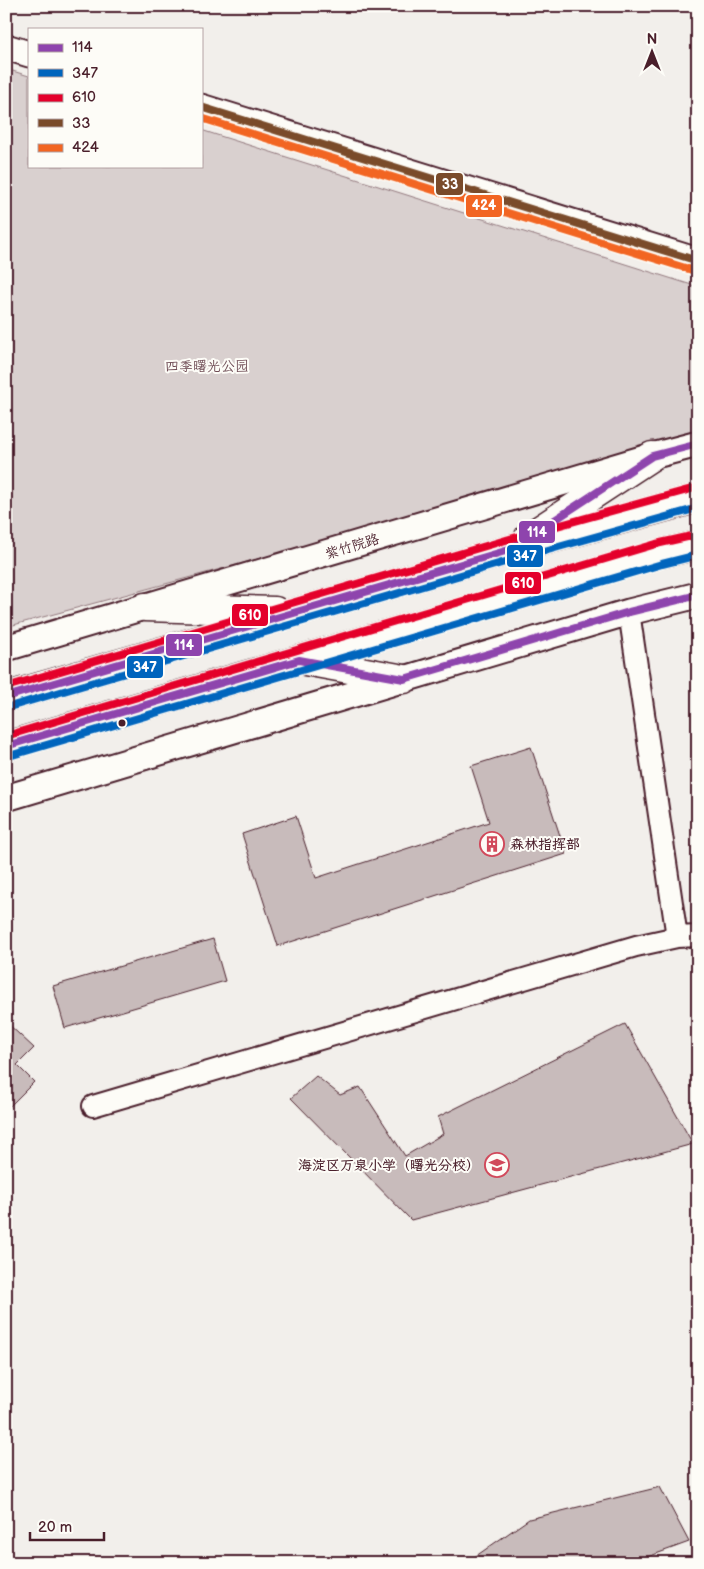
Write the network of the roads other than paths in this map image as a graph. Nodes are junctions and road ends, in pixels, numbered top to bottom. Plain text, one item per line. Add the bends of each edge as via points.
1 (6, 47) edge
2 (28, 54) edge
3 (202, 107) edge
4 (698, 261) edge
5 (698, 444) edge
6 (652, 456) junction
7 (698, 498) edge
8 (698, 545) edge
9 (509, 550) junction
10 (698, 594) edge
11 (145, 607) junction
12 (299, 612) junction
13 (629, 612) junction
14 (6, 648) edge
15 (299, 660) junction
16 (404, 679) junction
17 (6, 697) edge
18 (6, 746) edge
19 (6, 798) edge
20 (698, 936) edge
21 (678, 937) junction
22 (93, 1106) dead end

1 - 2 street
3 - 4 street
5 - 6 street, 紫竹院路
6 - 9 highway
6 - 11 street, 紫竹院路
7 - 9 highway
8 - 15 highway
9 - 12 highway
10 - 13 street
11 - 12 highway
11 - 14 street, 紫竹院路
12 - 17 highway
13 - 16 street
13 - 21 street
15 - 16 highway
15 - 18 highway
16 - 19 street
20 - 21 street
21 - 22 street via 636,946

